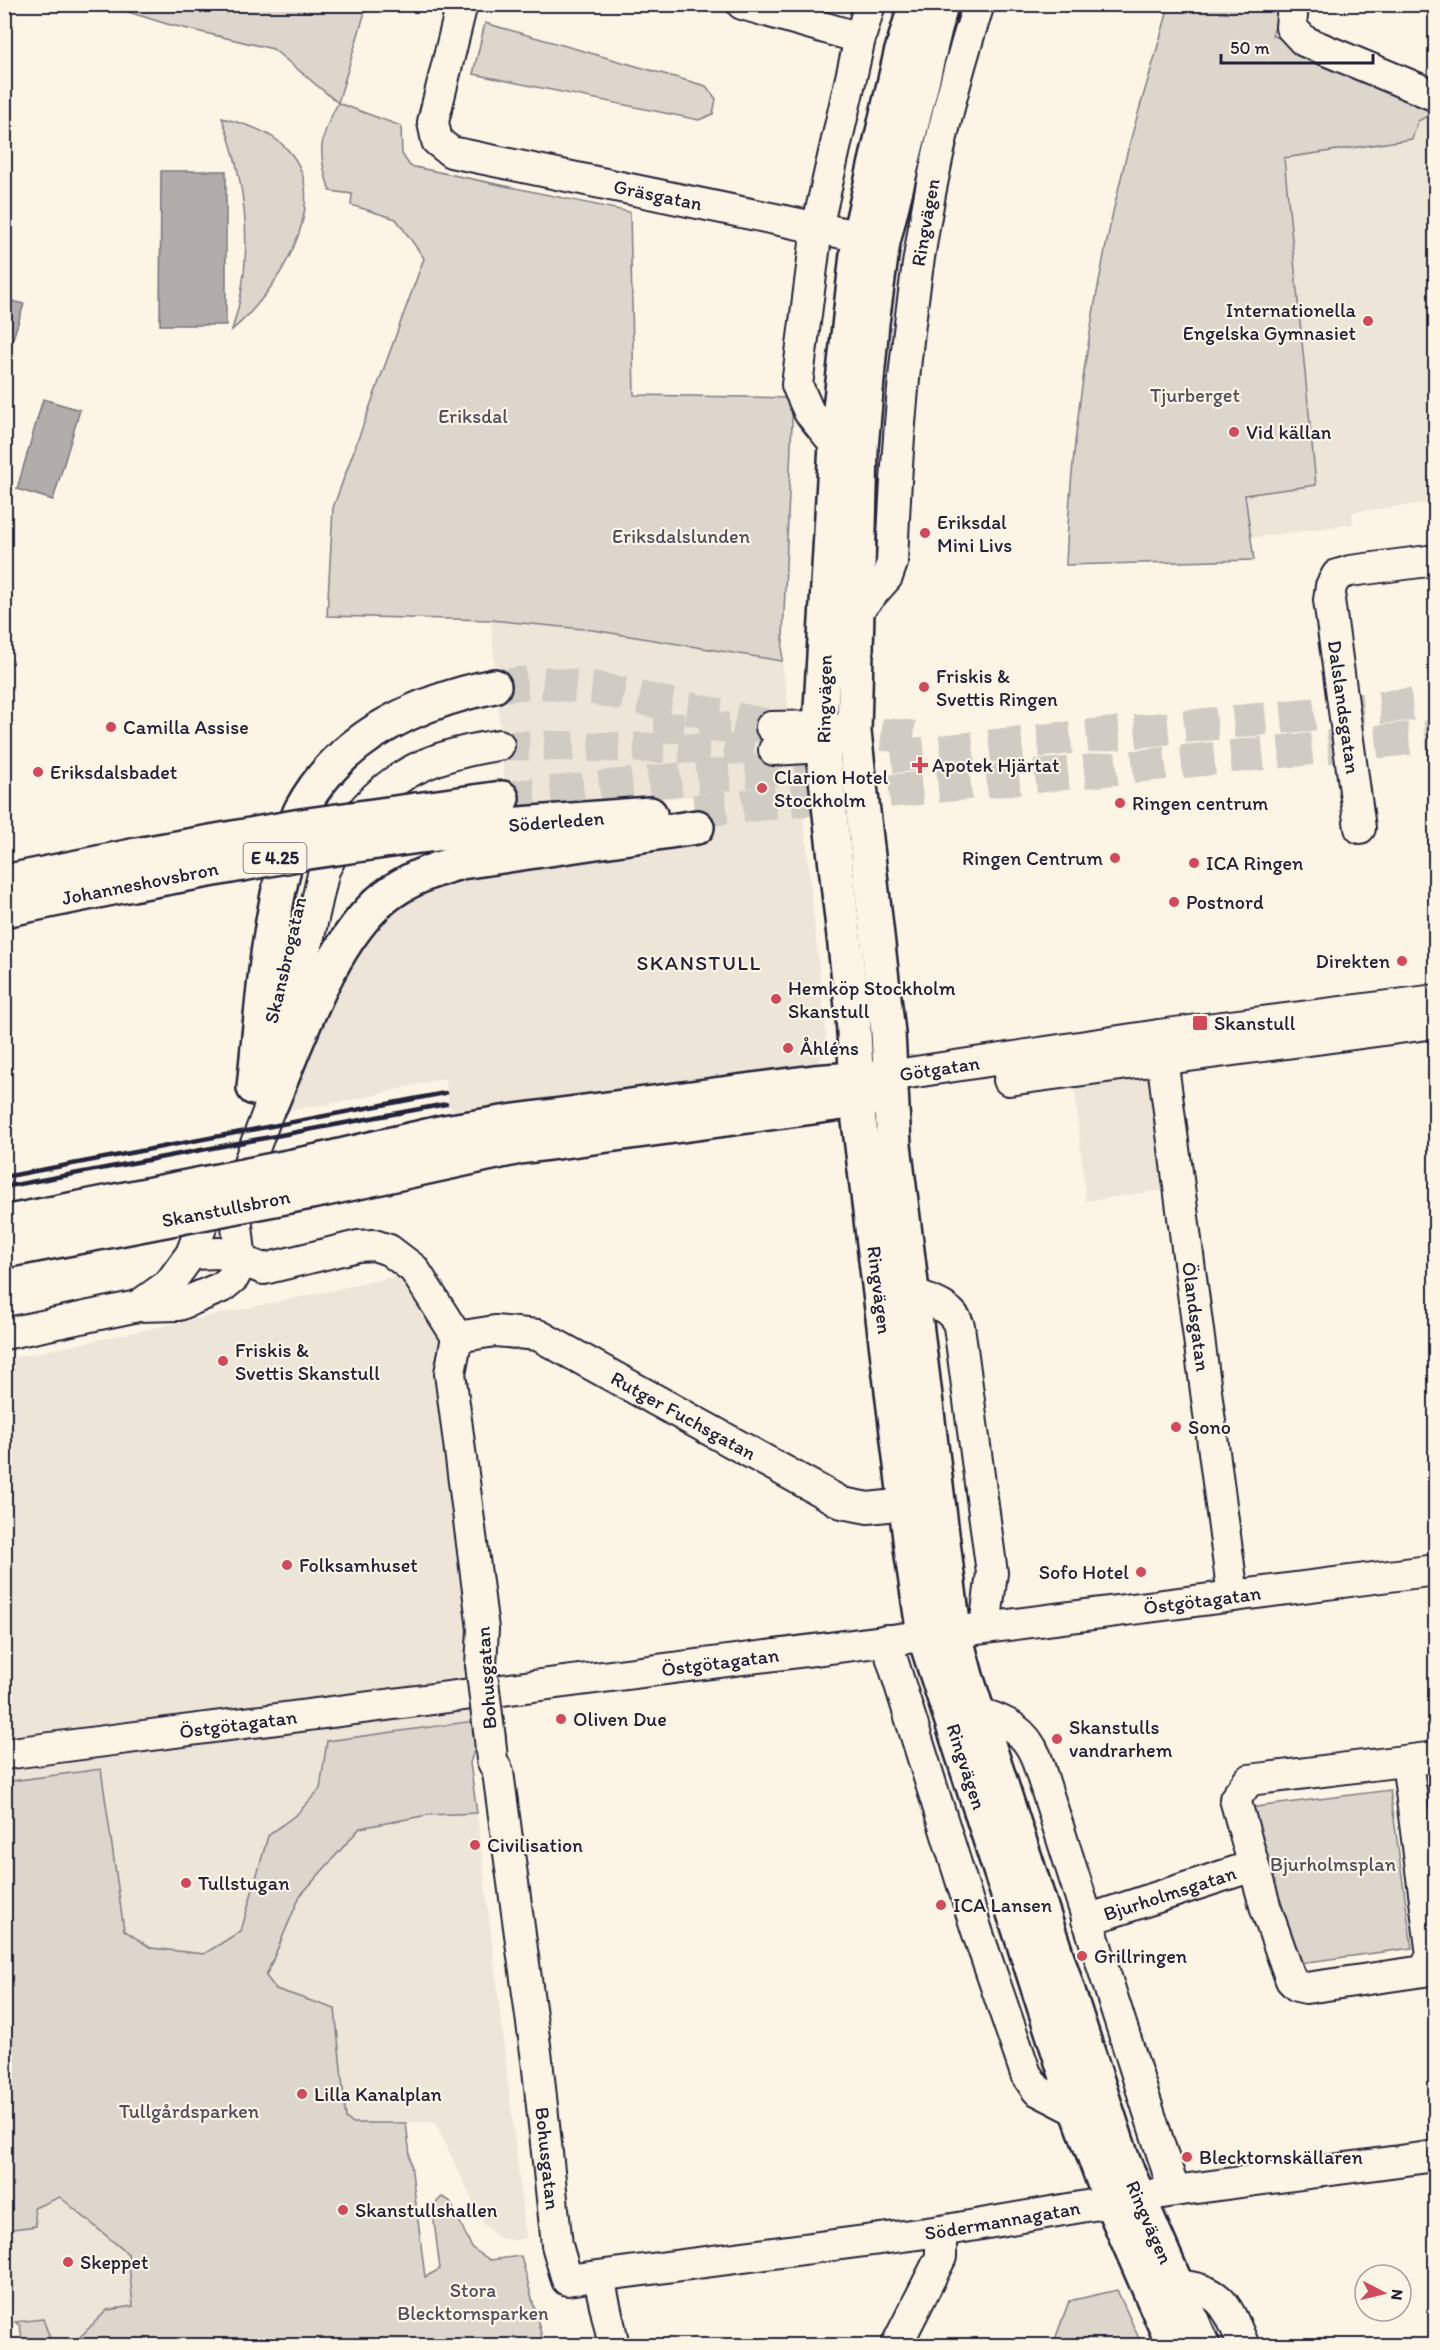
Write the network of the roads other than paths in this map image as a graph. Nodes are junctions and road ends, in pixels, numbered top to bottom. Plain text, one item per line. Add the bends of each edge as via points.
1 (462, 4) edge
2 (742, 4) edge
3 (870, 4) edge
4 (916, 4) edge
5 (941, 4) edge
6 (979, 4) edge
7 (1293, 4) edge
8 (860, 38) junction
9 (1436, 96) edge
10 (817, 228) junction
11 (871, 239) junction
12 (836, 445) junction
13 (1436, 560) edge
14 (856, 612) junction
15 (494, 686) tunnel mouth
16 (854, 732) junction
17 (821, 736) junction
18 (498, 737) tunnel mouth
19 (772, 739) tunnel mouth
20 (502, 798) tunnel mouth
21 (417, 823) junction
22 (1360, 828) dead end
23 (4, 882) edge
24 (4, 910) edge
25 (1436, 1000) edge
26 (1436, 1023) edge
27 (1161, 1047) junction
28 (890, 1086) junction
29 (857, 1090) junction
30 (262, 1096) junction
31 (445, 1147) joint
32 (318, 1176) junction
33 (4, 1223) edge
34 (4, 1251) edge
35 (191, 1254) junction
36 (241, 1262) junction
37 (222, 1287) junction
38 (914, 1295) junction
39 (128, 1308) junction
40 (4, 1335) edge
41 (457, 1337) junction
42 (922, 1503) junction
43 (1436, 1570) edge
44 (1233, 1596) junction
45 (955, 1631) junction
46 (886, 1640) junction
47 (979, 1713) junction
48 (4, 1754) edge
49 (1421, 1759) edge
50 (1253, 1866) junction
51 (1087, 1920) junction
52 (1078, 2111) junction
53 (1436, 2156) edge
54 (1174, 2191) junction
55 (1124, 2200) junction
56 (940, 2231) junction
57 (599, 2278) junction
58 (567, 2280) joint
59 (1176, 2285) junction
60 (615, 2346) edge
61 (896, 2346) edge
62 (1174, 2346) edge
63 (1203, 2346) edge
64 (1244, 2346) edge

1 - 10 street, Gräsgatan via 433,122 437,141 451,152
2 - 8 street
3 - 8 street
4 - 11 main road, Ringvägen via 901,54
5 - 11 main road, Ringvägen
6 - 14 street, Ringvägen via 963,51 940,148 919,259 895,468 892,563 887,577
7 - 9 street via 1291,27 1304,41
8 - 10 street
10 - 11 street, Gräsgatan
10 - 12 street via 797,385 809,412
11 - 12 main road, Ringvägen
11 - 14 main road, Ringvägen via 872,323 861,448
12 - 17 main road, Ringvägen
13 - 22 street, Dalslandsgatan via 1350,571 1337,575 1331,586 1329,600
14 - 16 main road, Ringvägen
15 - 30 main road via 431,702 358,742 319,782 300,811 282,876
16 - 17 street
16 - 28 main road, Ringvägen via 888,1033
17 - 19 street
17 - 29 main road, Ringvägen via 853,1015
18 - 30 street, Skansbrogatan via 403,775 370,799 342,835 324,870
20 - 21 main road, Söderleden / E 4.25
21 - 23 main road, Johanneshovsbron / E 4.25, bridge via 210,842
21 - 24 main road, Johanneshovsbron / E 4.25, bridge via 302,853
21 - 30 main road, Söderleden / E 4.25 via 696,819 461,862 428,872 384,897 359,924 330,970
25 - 27 street, Götgatan
26 - 27 street, Götgatan
27 - 28 street, Götgatan
27 - 44 street, Ölandsgatan
28 - 29 main road, Götgatan
28 - 38 main road, Ringvägen
29 - 31 main road, Götgatan via 814,1082
29 - 42 main road, Ringvägen
30 - 35 street, Skansbrogatan
30 - 36 street, Skansbrogatan via 236,1216
31 - 32 main road, Skanstullsbron
32 - 33 main road, Skanstullsbron, bridge
32 - 34 main road, Skanstullsbron, bridge
35 - 36 street via 220,1253
35 - 37 street via 198,1274 206,1282
35 - 39 street, Skansbrogatan via 169,1284
36 - 37 street, Skansbrogatan via 234,1277
36 - 41 street via 264,1269 358,1246 390,1250 414,1269
37 - 39 street, Skansbrogatan via 179,1305
38 - 42 main road, Ringvägen
38 - 45 street, Ringvägen via 941,1306 955,1317 959,1326 992,1573
39 - 40 street, Skansbrogatan
41 - 42 street, Rutger Fuchsgatan via 495,1331 538,1335 842,1503 868,1508
41 - 58 street, Bohusgatan, bridge via 450,1373 483,1629 481,1665 492,1760 498,1772 537,2060 557,2245
42 - 45 main road, Ringvägen
43 - 44 street, Östgötagatan
44 - 45 street, Östgötagatan
45 - 46 street, Östgötagatan
45 - 47 main road, Ringvägen
45 - 52 main road, Ringvägen via 938,1669
46 - 48 street, Östgötagatan
46 - 52 street, Ringvägen via 1026,2074 1037,2090
47 - 51 street, Ringvägen via 1006,1721 1031,1745
47 - 55 main road, Ringvägen via 1123,2161
49 - 50 street via 1249,1780 1235,1800
49 - 50 street via 1432,1955 1424,1971 1306,1988 1297,1986 1291,1980
50 - 51 street, Bjurholmsgatan
51 - 54 street, Ringvägen
52 - 55 main road, Ringvägen
53 - 54 street, Södermannagatan
54 - 55 street, Södermannagatan
55 - 56 street, Södermannagatan
55 - 59 main road, Ringvägen
55 - 62 main road, Ringvägen
56 - 57 street, Södermannagatan
56 - 61 street via 941,2257
57 - 58 street, Södermannagatan
57 - 60 street
59 - 63 main road, Ringvägen
59 - 64 street, Ringvägen via 1208,2290 1227,2307

